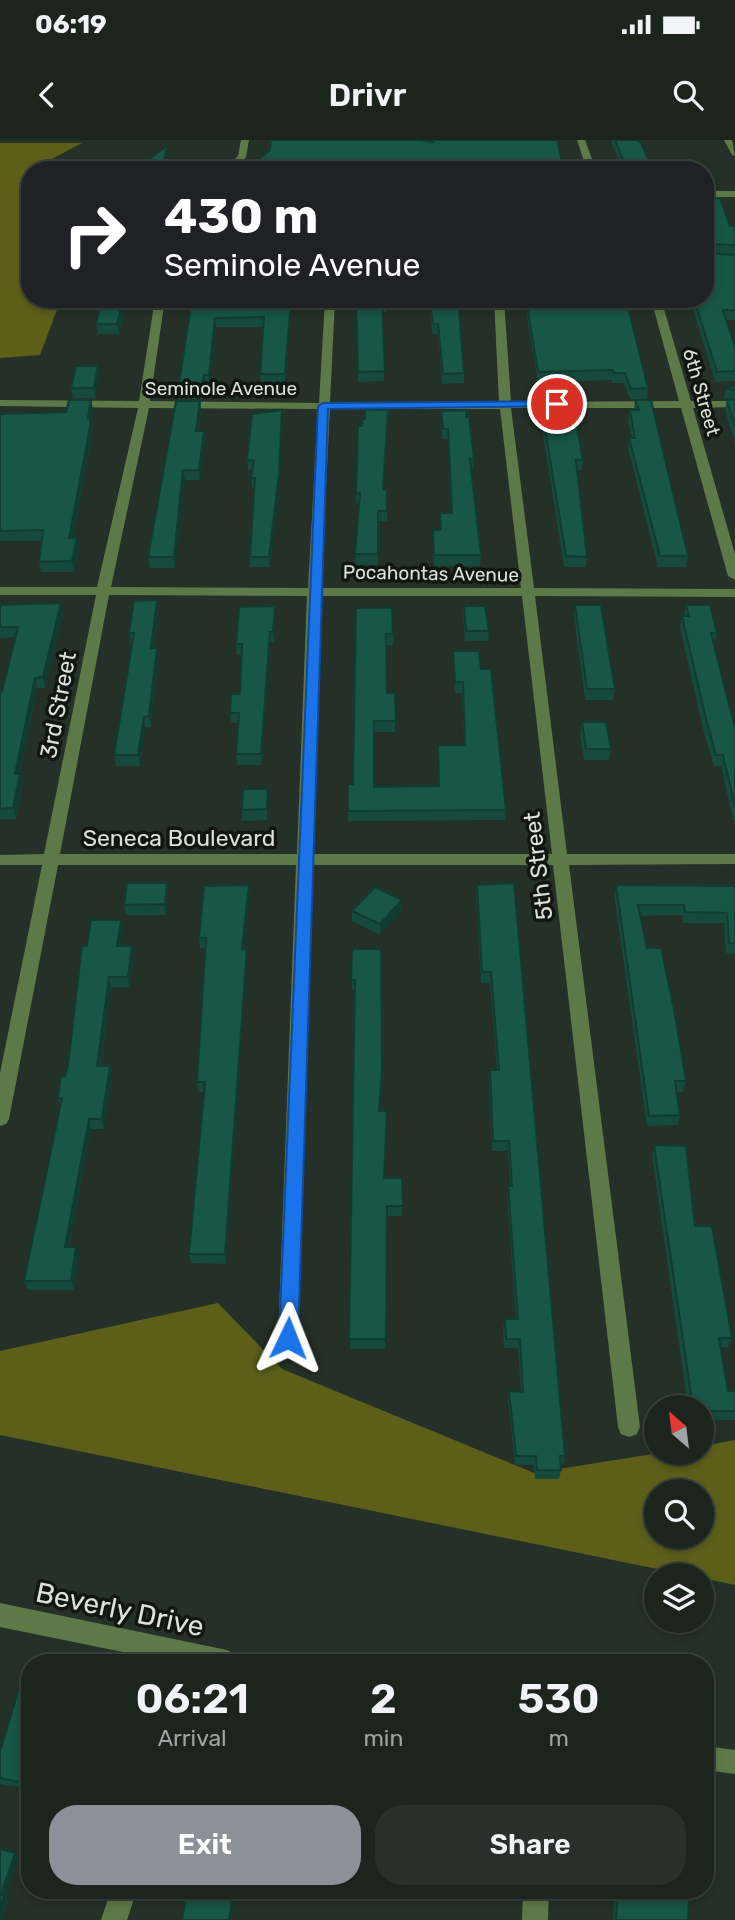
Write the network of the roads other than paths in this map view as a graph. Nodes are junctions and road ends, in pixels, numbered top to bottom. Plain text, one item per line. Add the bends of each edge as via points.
1 (245, 140) edge
2 (581, 140) edge
3 (728, 140) edge
4 (735, 153) edge
5 (237, 161) edge
6 (589, 161) edge
7 (714, 194) edge
8 (735, 194) edge
9 (159, 308) edge
10 (329, 308) edge
11 (500, 308) edge
12 (659, 308) edge
13 (0, 403) edge
14 (505, 404) junction
15 (687, 404) junction
16 (735, 404) edge
17 (144, 405) junction
18 (323, 406) junction
19 (735, 576) edge
20 (314, 590) junction
21 (0, 592) edge
22 (103, 592) junction
23 (735, 593) edge
24 (530, 594) junction
25 (735, 859) edge
26 (0, 860) edge
27 (52, 860) junction
28 (307, 861) junction
29 (560, 861) junction
30 (0, 1119) edge
31 (288, 1338) dead end
32 (629, 1427) dead end
33 (0, 1615) edge
34 (176, 1654) edge
35 (714, 1759) edge
36 (735, 1762) edge
37 (121, 1899) edge
38 (536, 1899) edge
39 (114, 1920) edge
40 (535, 1920) edge

1 - 5 street
2 - 6 street
3 - 4 street
7 - 8 street
9 - 17 street, 3rd Street
10 - 18 street
11 - 14 street, 5th Street
12 - 15 street, 6th Street
13 - 17 street, Seminole Avenue
14 - 15 street, Seminole Avenue
14 - 18 street, Seminole Avenue
14 - 24 street, 5th Street
15 - 16 street, Seminole Avenue
15 - 19 street, 6th Street
17 - 18 street, Seminole Avenue
17 - 22 street, 3rd Street
18 - 20 street
20 - 22 street, Pocahontas Avenue
20 - 24 street, Pocahontas Avenue
20 - 28 street
21 - 22 street, Pocahontas Avenue
22 - 27 street, 3rd Street
23 - 24 street, Pocahontas Avenue
24 - 29 street, 5th Street
25 - 29 street, Seneca Boulevard
26 - 27 street, Seneca Boulevard
27 - 28 street, Seneca Boulevard
27 - 30 street, 3rd Street
28 - 29 street, Seneca Boulevard
28 - 31 street
29 - 32 street, 5th Street
33 - 34 street, Beverly Drive
35 - 36 street
37 - 39 street
38 - 40 street

